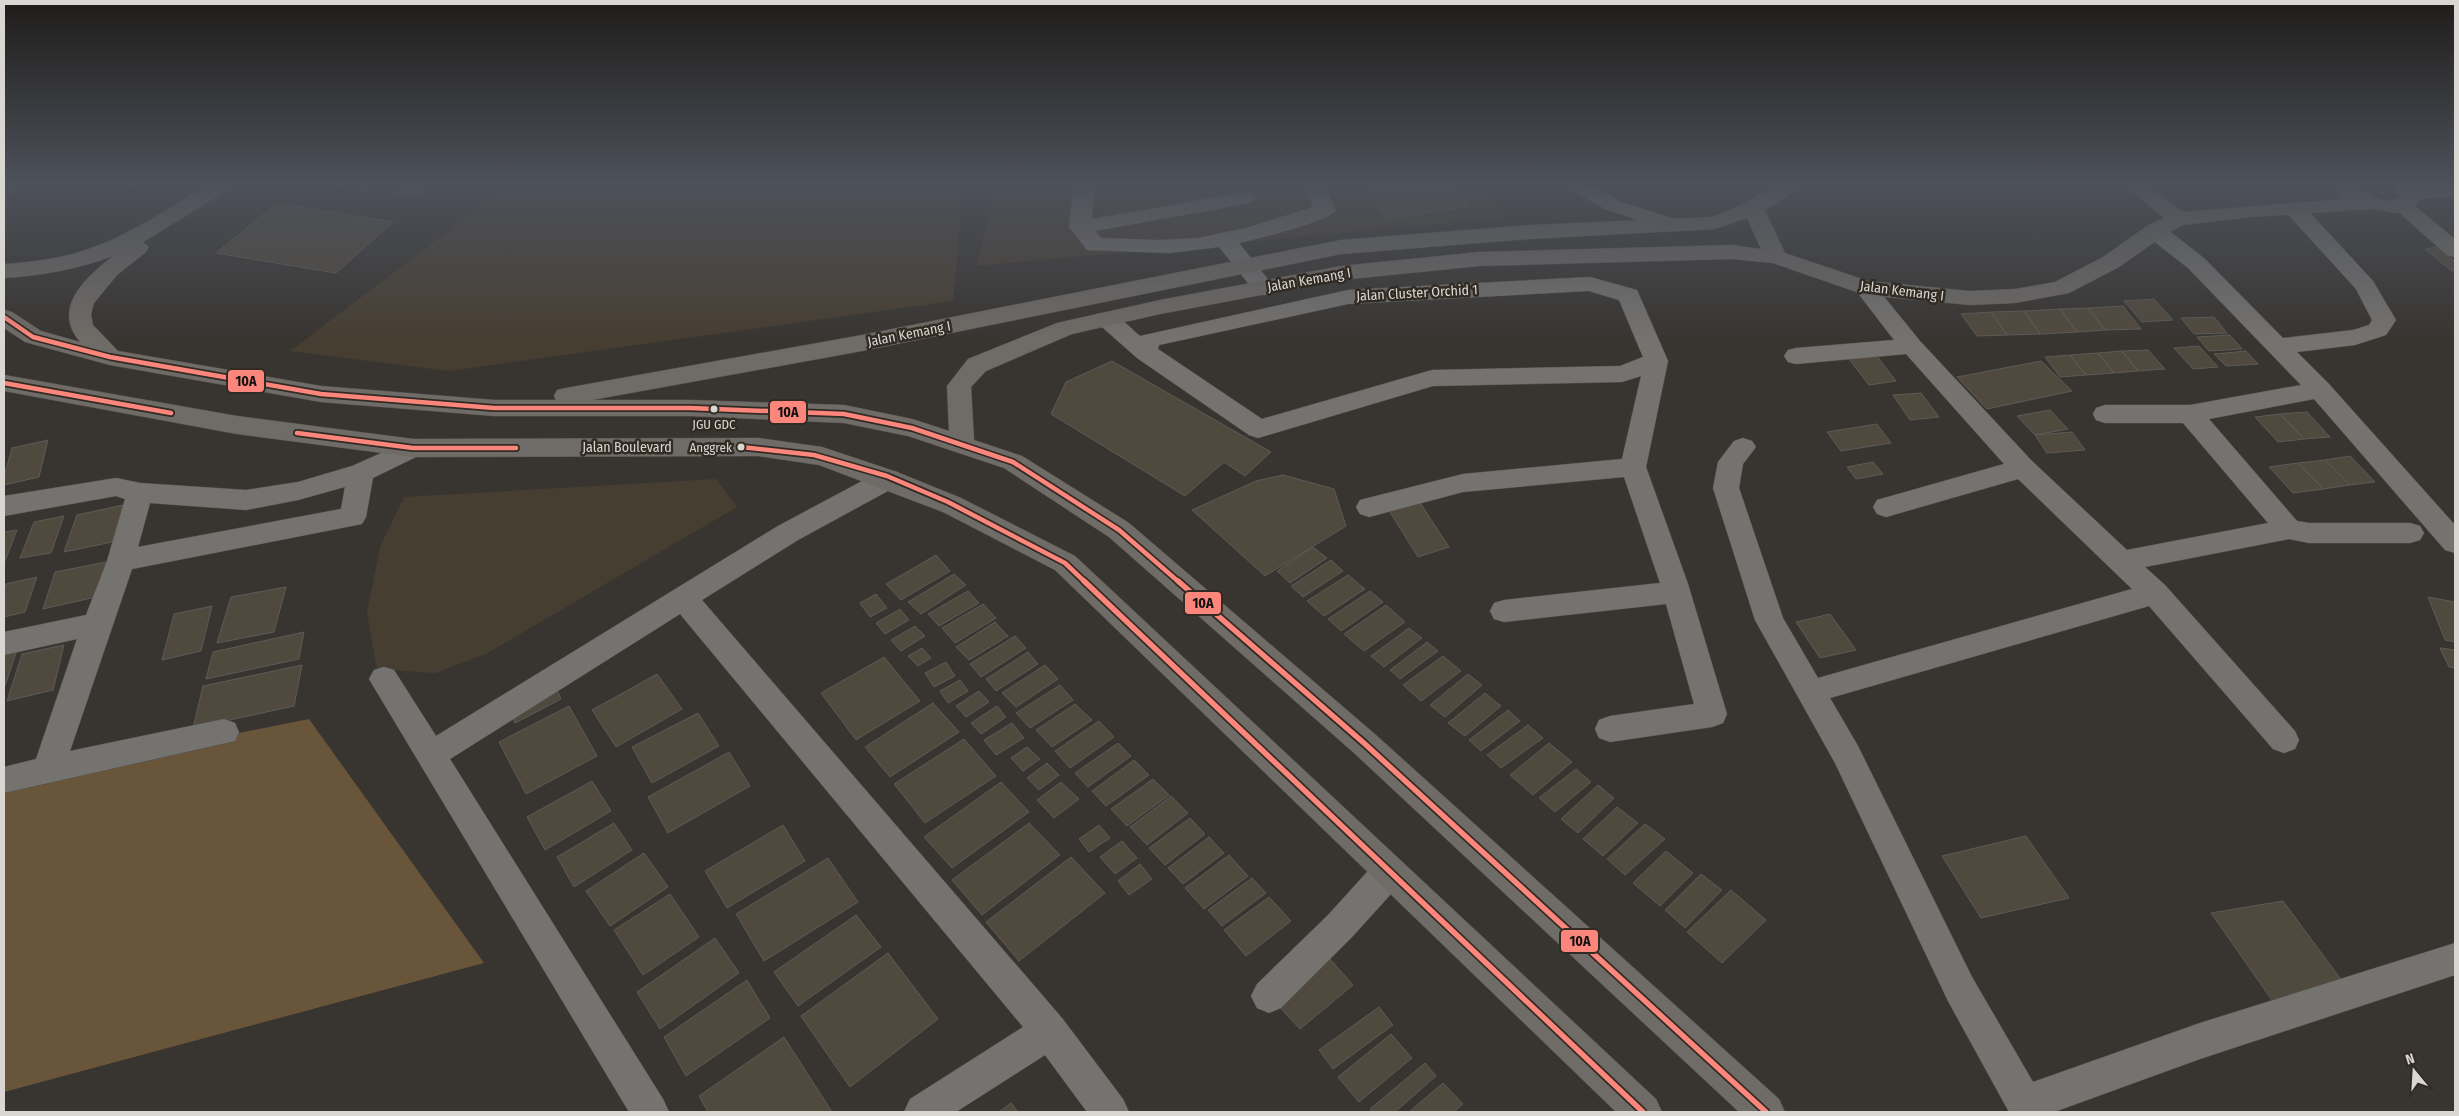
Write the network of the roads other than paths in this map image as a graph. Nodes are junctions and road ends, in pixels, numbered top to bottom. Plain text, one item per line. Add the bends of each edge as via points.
1 (137, 236) edge
2 (153, 236) edge
3 (1088, 236) edge
4 (1236, 236) edge
5 (1479, 236) edge
6 (1532, 236) edge
7 (1766, 236) edge
8 (2148, 236) edge
9 (2162, 236) edge
10 (2320, 236) edge
11 (2443, 236) edge
12 (1224, 239) junction
13 (2455, 250) edge
14 (1776, 257) junction
15 (1542, 258) junction
16 (1248, 266) junction
17 (4, 271) edge
18 (1264, 288) junction
19 (1865, 288) junction
20 (4, 317) edge
21 (1105, 319) junction
22 (1912, 346) junction
23 (2277, 347) junction
24 (1145, 352) junction
25 (1796, 356) dead end
26 (110, 357) junction
27 (1656, 360) junction
28 (4, 383) edge
29 (2320, 390) junction
30 (494, 408) junction
31 (2105, 414) dead end
32 (2190, 414) junction
33 (962, 444) junction
34 (1743, 447) dead end
35 (413, 448) junction
36 (1633, 467) junction
37 (2023, 468) junction
38 (361, 473) junction
39 (888, 479) junction
40 (140, 493) junction
41 (4, 506) edge
42 (1368, 507) dead end
43 (1886, 507) dead end
44 (2289, 529) junction
45 (2410, 533) dead end
46 (2455, 543) edge
47 (121, 561) junction
48 (2121, 561) junction
49 (1676, 592) junction
50 (2155, 593) junction
51 (684, 599) junction
52 (1504, 611) dead end
53 (96, 624) junction
54 (4, 643) edge
55 (384, 679) dead end
56 (1810, 692) junction
57 (1610, 729) dead end
58 (224, 732) dead end
59 (2284, 740) dead end
60 (431, 755) junction
61 (48, 769) junction
62 (4, 780) edge
63 (1389, 872) junction
64 (2455, 959) edge
65 (1269, 996) dead end
66 (1049, 1031) junction
67 (2029, 1108) edge
68 (650, 1112) edge
69 (923, 1112) edge
70 (1110, 1112) edge
71 (1643, 1112) edge
72 (1766, 1112) edge

1 - 17 street via 102,252 65,263
2 - 26 street via 114,265 84,300 81,326
3 - 12 street via 1096,245 1181,246
4 - 12 street
5 - 16 street, Jalan Kemang I via 1341,247
6 - 15 street
7 - 14 street
8 - 19 street, Jalan Kemang I via 2111,262 2061,288 2016,296 1970,298
9 - 23 street via 2196,262
10 - 23 street via 2365,286 2384,320 2378,330 2355,337
11 - 13 street
12 - 16 street
14 - 15 street, Jalan Kemang I via 1732,252
14 - 19 street, Jalan Kemang I
15 - 18 street, Jalan Kemang I via 1478,259 1341,273
16 - 18 street
16 - 30 street, Jalan Kemang I via 862,343
18 - 21 street, Jalan Kemang I
19 - 22 street
20 - 26 street via 33,337
21 - 24 street
21 - 33 street, Jalan Kemang I via 1065,328 977,365 959,386
22 - 25 street
22 - 37 street
23 - 29 street
24 - 27 street via 1258,428 1432,378 1622,374
24 - 27 street, Jalan Cluster Orchid 1 via 1149,340 1348,297 1590,284 1629,294
26 - 30 street via 321,394
27 - 36 street
28 - 35 street, Jalan Boulevard via 238,425
29 - 32 street
29 - 46 street
30 - 33 street via 690,408 844,414 912,428
31 - 32 street
32 - 44 street
33 - 72 street via 1013,462 1119,530 1372,750
34 - 56 street via 1732,462 1726,488 1768,620
35 - 38 street
35 - 39 street, Jalan Boulevard via 758,447 822,456
36 - 42 street via 1463,482
36 - 49 street
37 - 43 street
37 - 48 street
38 - 40 street via 298,492 246,500
38 - 47 street via 353,517
39 - 51 street via 788,533
39 - 63 street, Jalan Boulevard via 952,505 1066,562
40 - 41 street via 116,487
40 - 47 street
44 - 45 street via 2309,533
44 - 48 street
47 - 53 street
48 - 50 street
49 - 52 street
49 - 57 street via 1712,714
50 - 56 street
50 - 59 street
51 - 60 street
51 - 66 street
53 - 54 street
53 - 61 street
55 - 60 street
56 - 67 street via 1847,755 1960,989
58 - 61 street
60 - 68 street
61 - 62 street
63 - 65 street
63 - 71 street, Jalan Boulevard
64 - 67 street via 2200,1041
66 - 69 street
66 - 70 street

